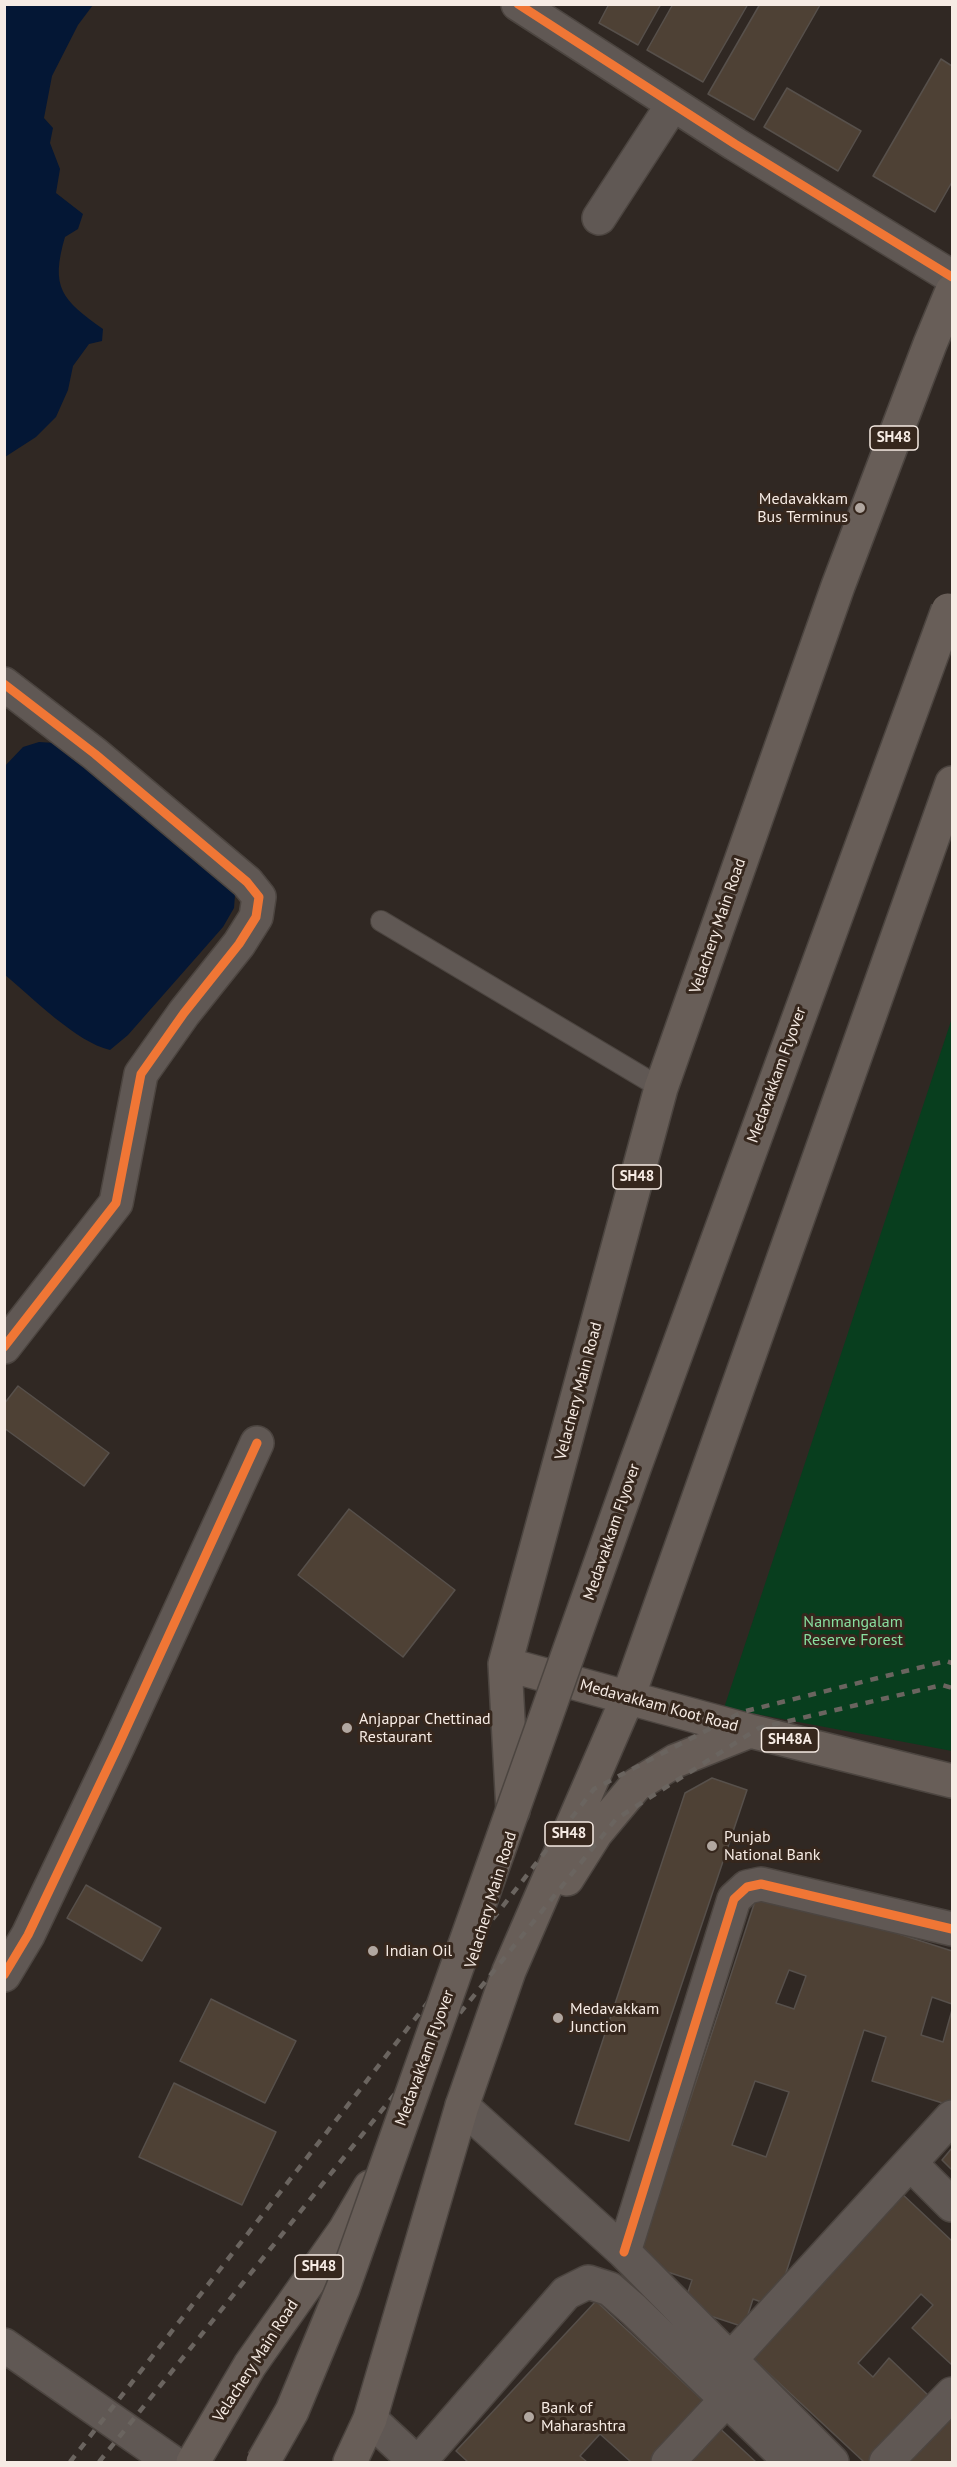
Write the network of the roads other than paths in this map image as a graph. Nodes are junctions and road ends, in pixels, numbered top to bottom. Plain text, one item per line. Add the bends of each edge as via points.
1 (518, 4) edge
2 (673, 104) junction
3 (599, 218) dead end
4 (952, 277) edge
5 (952, 291) edge
6 (950, 604) edge
7 (4, 684) edge
8 (952, 783) edge
9 (381, 921) dead end
10 (661, 1088) junction
11 (4, 1347) edge
12 (257, 1443) dead end
13 (505, 1664) junction
14 (628, 1697) junction
15 (750, 1731) junction
16 (952, 1781) edge
17 (952, 1929) edge
18 (509, 1971) junction
19 (4, 1975) edge
20 (462, 2106) junction
21 (952, 2117) edge
22 (910, 2163) junction
23 (952, 2205) edge
24 (624, 2252) junction
25 (4, 2345) edge
26 (730, 2360) junction
27 (952, 2394) edge
28 (726, 2400) junction
29 (363, 2448) edge
30 (172, 2463) edge
31 (193, 2463) edge
32 (263, 2463) edge
33 (417, 2463) edge
34 (668, 2463) edge
35 (790, 2463) edge
36 (832, 2463) edge
37 (886, 2463) edge

1 - 2 street
2 - 3 street
2 - 4 street
5 - 10 main road, Velachery Main Road / SH48 via 819,637
6 - 32 main road, Medavakkam Flyover, bridge via 636,1463 343,2288 292,2410
7 - 11 street via 95,754 247,882 259,897 255,917 239,944 141,1074 116,1203
8 - 14 main road, SH48
9 - 10 lane
10 - 13 main road, Velachery Main Road / SH48
12 - 19 street via 118,1746 28,1935
13 - 14 main road, Medavakkam Koot Road / SH48A
13 - 31 main road, Velachery Main Road / SH48 via 514,1832 439,2067 345,2230 250,2365
14 - 15 main road, Medavakkam Koot Road / SH48A
14 - 18 main road, SH48
15 - 16 main road, Medavakkam Koot Road / SH48A
15 - 18 main road via 675,1761 636,1785 596,1833
17 - 24 street via 761,1884 747,1887 734,1899
18 - 20 main road, SH48
20 - 24 street
20 - 29 main road, SH48
21 - 22 street
22 - 23 street
22 - 26 street
24 - 26 street
25 - 30 street
26 - 36 street
27 - 37 street
28 - 33 street via 610,2289 588,2282 566,2294
28 - 34 street
28 - 35 street
29 - 33 street

